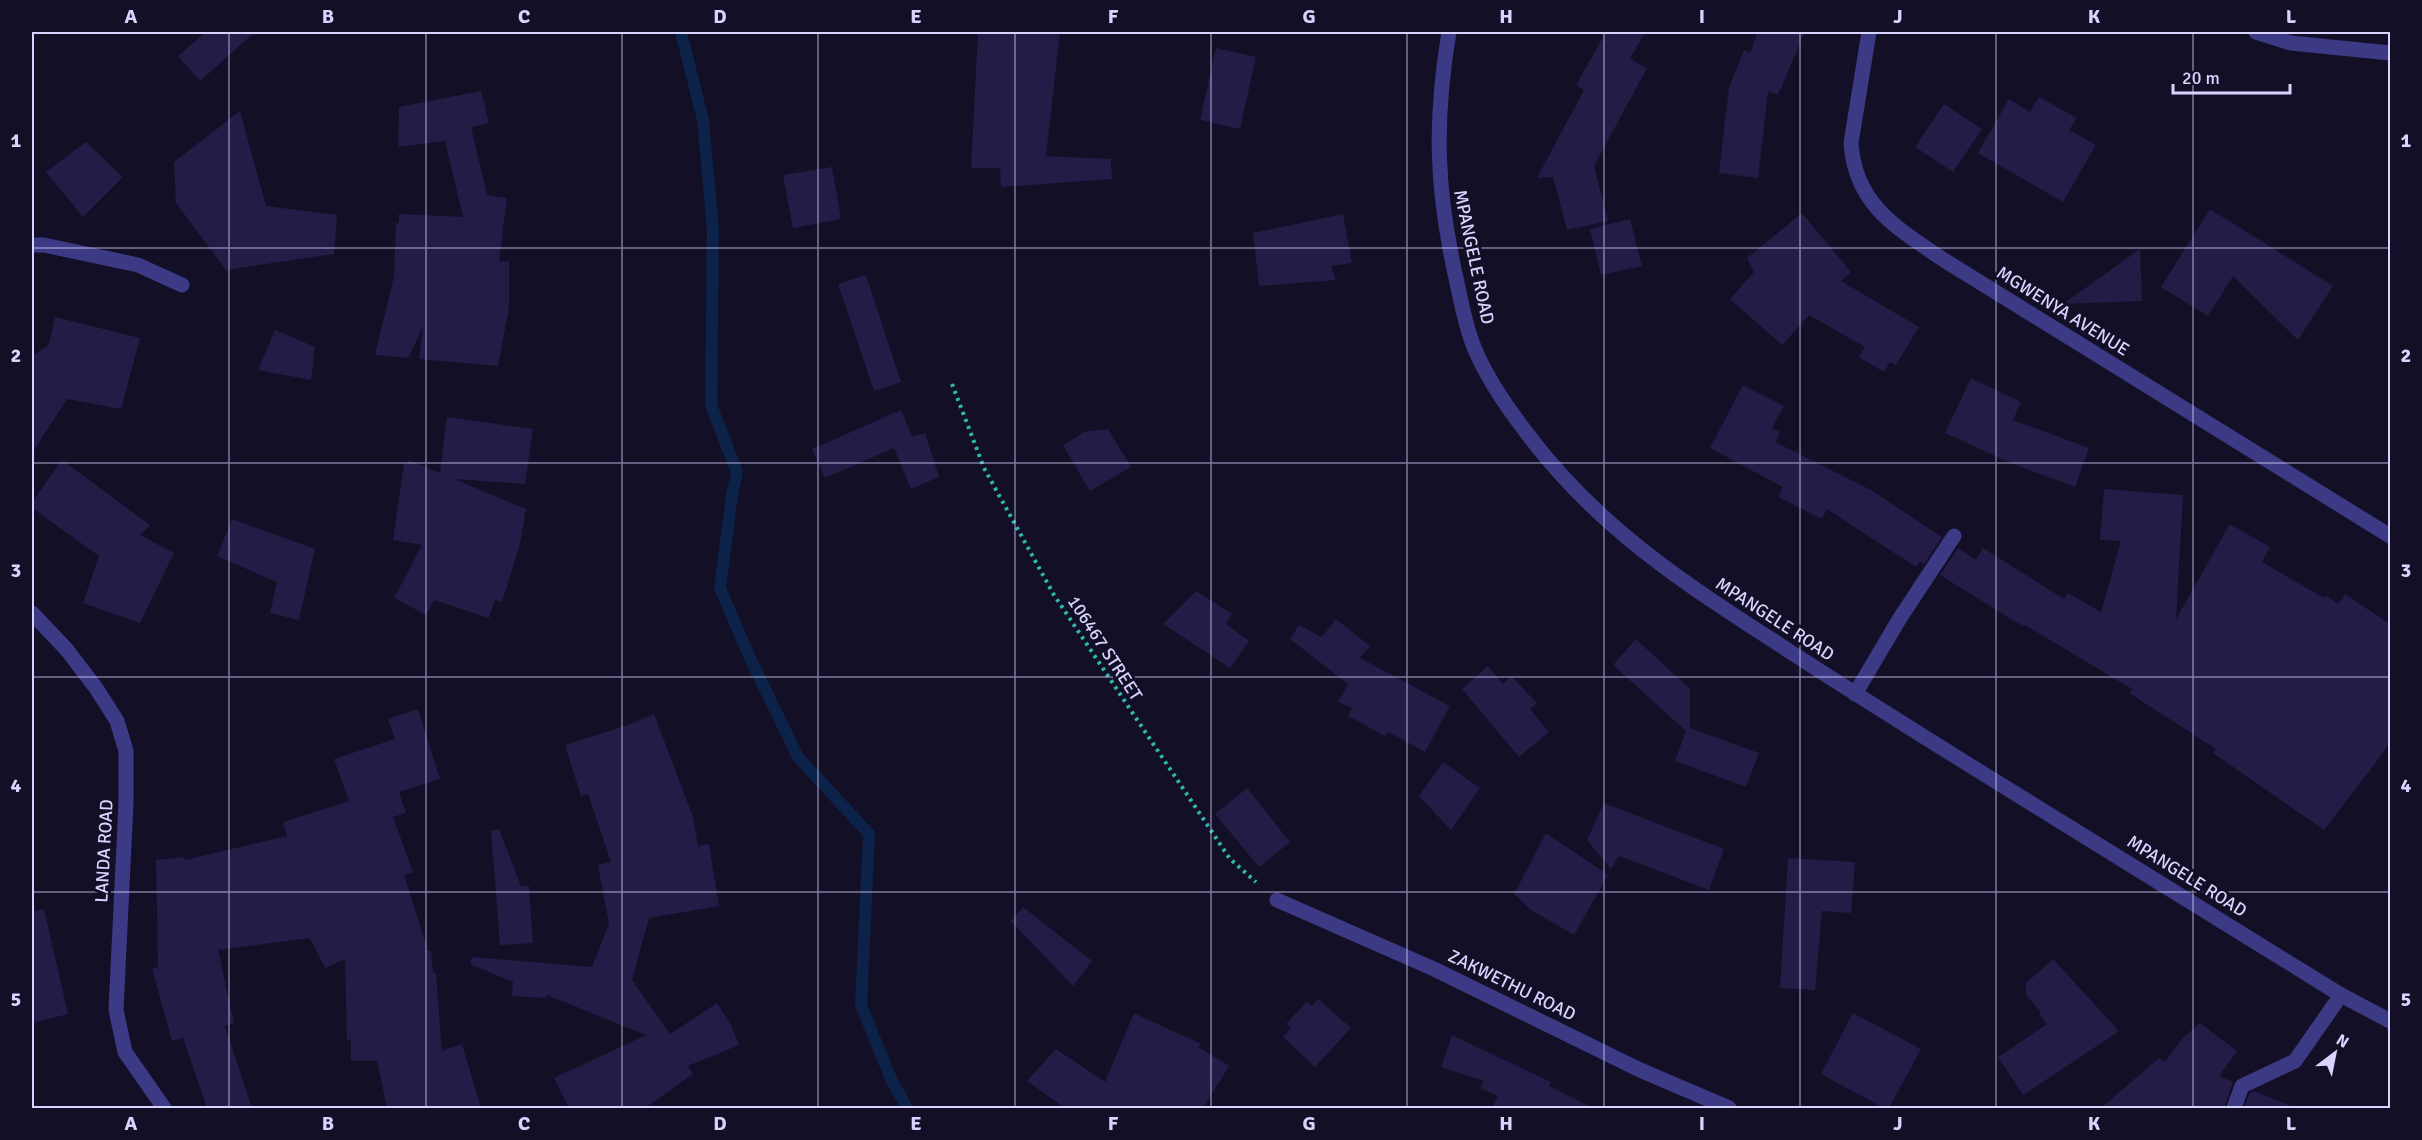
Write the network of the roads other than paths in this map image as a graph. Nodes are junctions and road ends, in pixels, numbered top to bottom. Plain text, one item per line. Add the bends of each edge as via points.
1 (1449, 32) edge
2 (1869, 32) edge
3 (2256, 32) edge
4 (2391, 53) edge
5 (32, 245) edge
6 (182, 285) dead end
7 (1953, 536) dead end
8 (2391, 536) edge
9 (32, 614) edge
10 (1855, 694) junction
11 (1277, 900) road end
12 (2341, 995) junction
13 (2391, 1022) edge
14 (164, 1108) edge
15 (1729, 1108) edge
16 (2234, 1108) edge

1 - 10 street, MPANGELE ROAD via 1442,72 1438,145 1443,212 1474,347 1502,399 1554,467 1635,546 1683,583
2 - 8 street, MGWENYA AVENUE via 1851,143 1852,161 1868,198 1892,224
3 - 4 street via 2291,43
5 - 6 street via 138,265
7 - 10 street
9 - 14 street, LANDA ROAD via 96,688 117,721 126,751 116,1010 125,1052
10 - 12 street, MPANGELE ROAD
11 - 15 street, ZAKWETHU ROAD
12 - 13 street, MPANGELE ROAD
12 - 16 street via 2295,1061 2242,1086

